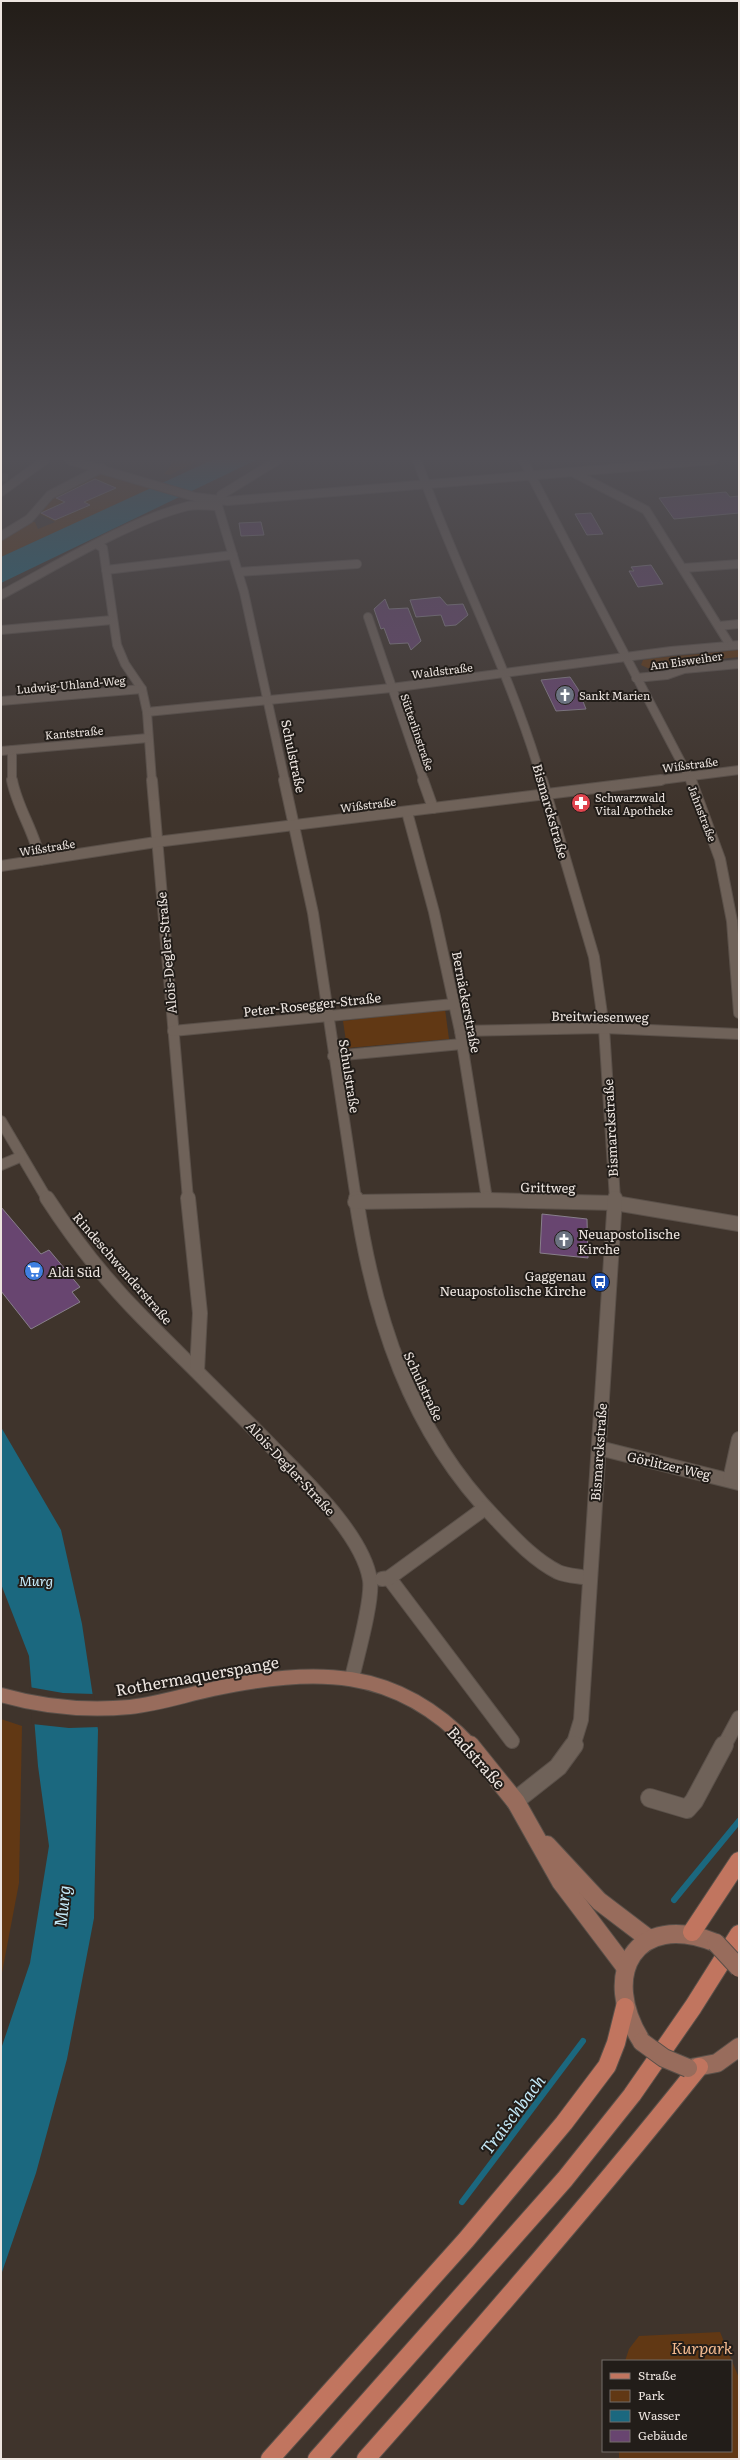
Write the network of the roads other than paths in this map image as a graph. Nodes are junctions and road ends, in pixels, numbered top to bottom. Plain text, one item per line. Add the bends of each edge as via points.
1 (40, 575) edge
2 (107, 575) edge
3 (240, 575) edge
4 (463, 575) edge
5 (583, 575) edge
6 (688, 575) edge
7 (1, 595) edge
8 (368, 617) dead end
9 (112, 620) junction
10 (739, 624) edge
11 (719, 626) junction
12 (1, 630) edge
13 (735, 645) edge
14 (628, 658) junction
15 (739, 664) edge
16 (504, 674) junction
17 (636, 678) junction
18 (391, 688) junction
19 (142, 689) junction
20 (1, 701) edge
21 (268, 701) junction
22 (147, 712) junction
23 (148, 738) junction
24 (12, 750) junction
25 (1, 751) edge
26 (739, 770) edge
27 (689, 775) junction
28 (547, 795) junction
29 (433, 808) junction
30 (407, 812) junction
31 (294, 826) junction
32 (156, 842) junction
33 (40, 860) junction
34 (1, 866) edge
35 (454, 1004) junction
36 (739, 1013) edge
37 (327, 1016) junction
38 (604, 1028) junction
39 (173, 1031) junction
40 (460, 1031) junction
41 (739, 1034) edge
42 (462, 1044) junction
43 (332, 1056) junction
44 (1, 1121) edge
45 (20, 1156) junction
46 (1, 1165) edge
47 (487, 1200) junction
48 (355, 1202) junction
49 (614, 1203) junction
50 (739, 1220) edge
51 (739, 1224) edge
52 (197, 1371) junction
53 (211, 1384) joint
54 (739, 1439) edge
55 (599, 1448) junction
56 (735, 1481) edge
57 (485, 1508) junction
58 (389, 1578) junction
59 (588, 1578) junction
60 (371, 1581) junction
61 (352, 1678) junction
62 (1, 1695) edge
63 (739, 1718) edge
64 (512, 1741) dead end
65 (650, 1798) dead end
66 (515, 1801) junction
67 (526, 1818) junction
68 (739, 1861) edge
69 (692, 1932) junction
70 (739, 1934) edge
71 (649, 1939) junction
72 (626, 1968) junction
73 (739, 1968) edge
74 (625, 2008) junction
75 (739, 2047) edge
76 (694, 2067) junction
77 (270, 2459) edge
78 (317, 2459) edge
79 (366, 2459) edge

1 - 7 street
2 - 9 street, Alois-Degler-Straße
3 - 21 street, Schulstraße
4 - 16 street, Bismarckstraße
5 - 14 street, Jahnstraße
6 - 11 street
8 - 18 street, Sütterlinstraße
9 - 12 street
9 - 19 street, Alois-Degler-Straße via 117,645 125,664
10 - 11 street
11 - 13 street
13 - 14 street, Waldstraße
14 - 16 street, Waldstraße
14 - 17 street, Jahnstraße
15 - 17 street, Am Eisweiher via 684,669 667,675
16 - 18 street, Waldstraße
16 - 28 street, Bismarckstraße via 528,733
17 - 27 street, Jahnstraße
18 - 21 street, Waldstraße
18 - 29 street, Sütterlinstraße
19 - 20 street, Ludwig-Uhland-Weg
19 - 22 street, Alois-Degler-Straße
21 - 22 street, Waldstraße
21 - 31 street, Schulstraße
22 - 23 street, Alois-Degler-Straße
23 - 24 street, Kantstraße
23 - 32 street, Alois-Degler-Straße
24 - 25 street, Kantstraße
24 - 33 street via 12,783 33,829
26 - 27 street, Wißstraße
27 - 28 street, Wißstraße
27 - 36 street, Jahnstraße via 720,859 732,921
28 - 29 street, Wißstraße
28 - 38 street, Bismarckstraße via 594,957
29 - 30 street, Wißstraße
30 - 31 street, Wißstraße
30 - 35 street, Bernäckerstraße via 434,912
31 - 32 street, Wißstraße
31 - 37 street, Schulstraße via 314,913
32 - 33 street, Wißstraße
32 - 39 street, Alois-Degler-Straße
33 - 34 street, Wißstraße
35 - 37 street, Peter-Rosegger-Straße
35 - 40 street, Bernäckerstraße
37 - 39 street, Peter-Rosegger-Straße
37 - 43 street, Schulstraße
38 - 40 street, Breitwiesenweg
38 - 41 street, Breitwiesenweg
38 - 49 street, Bismarckstraße
39 - 52 street, Alois-Degler-Straße via 200,1313 200,1334 196,1350
40 - 42 street, Bernäckerstraße
42 - 43 street
42 - 47 street, Bernäckerstraße
43 - 48 street, Schulstraße
44 - 45 street, Rindeschwenderstraße
45 - 46 street
45 - 52 street, Rindeschwenderstraße via 79,1244 141,1317
47 - 48 street, Grittweg
47 - 49 street, Grittweg
48 - 57 street, Schulstraße via 364,1258 388,1340 416,1408 445,1457
49 - 51 street, Grittweg
49 - 55 street, Bismarckstraße
50 - 51 street
52 - 53 street, Rindeschwenderstraße
53 - 60 street, Alois-Degler-Straße via 316,1492 344,1527
54 - 56 street
55 - 56 street, Görlitzer Weg
55 - 59 street, Bismarckstraße
57 - 58 street
57 - 59 street, Schulstraße via 527,1551 559,1572
58 - 60 street
58 - 64 street
59 - 66 street, Bismarckstraße via 581,1720 574,1745 558,1766
60 - 61 street
61 - 62 street, Rothermaquerspange via 309,1676 223,1687 150,1704 115,1708 69,1708 32,1704
61 - 66 street, Badstraße via 412,1700 442,1719 477,1751
63 - 65 street via 687,1809
66 - 67 street, Badstraße
67 - 71 street, Badstraße via 560,1861 599,1901
67 - 72 street, Badstraße via 553,1868 585,1917
68 - 69 main road
69 - 71 street via 664,1932
69 - 73 street, bridge via 716,1943
70 - 78 main road via 694,2007 632,2095 584,2155 485,2271
71 - 72 street via 632,1955
72 - 74 street via 623,1987
74 - 76 street, bridge via 631,2026 642,2042 656,2055 671,2064
74 - 77 main road via 607,2066 564,2122 461,2246
75 - 76 street via 716,2065
76 - 79 main road via 626,2159 484,2326

